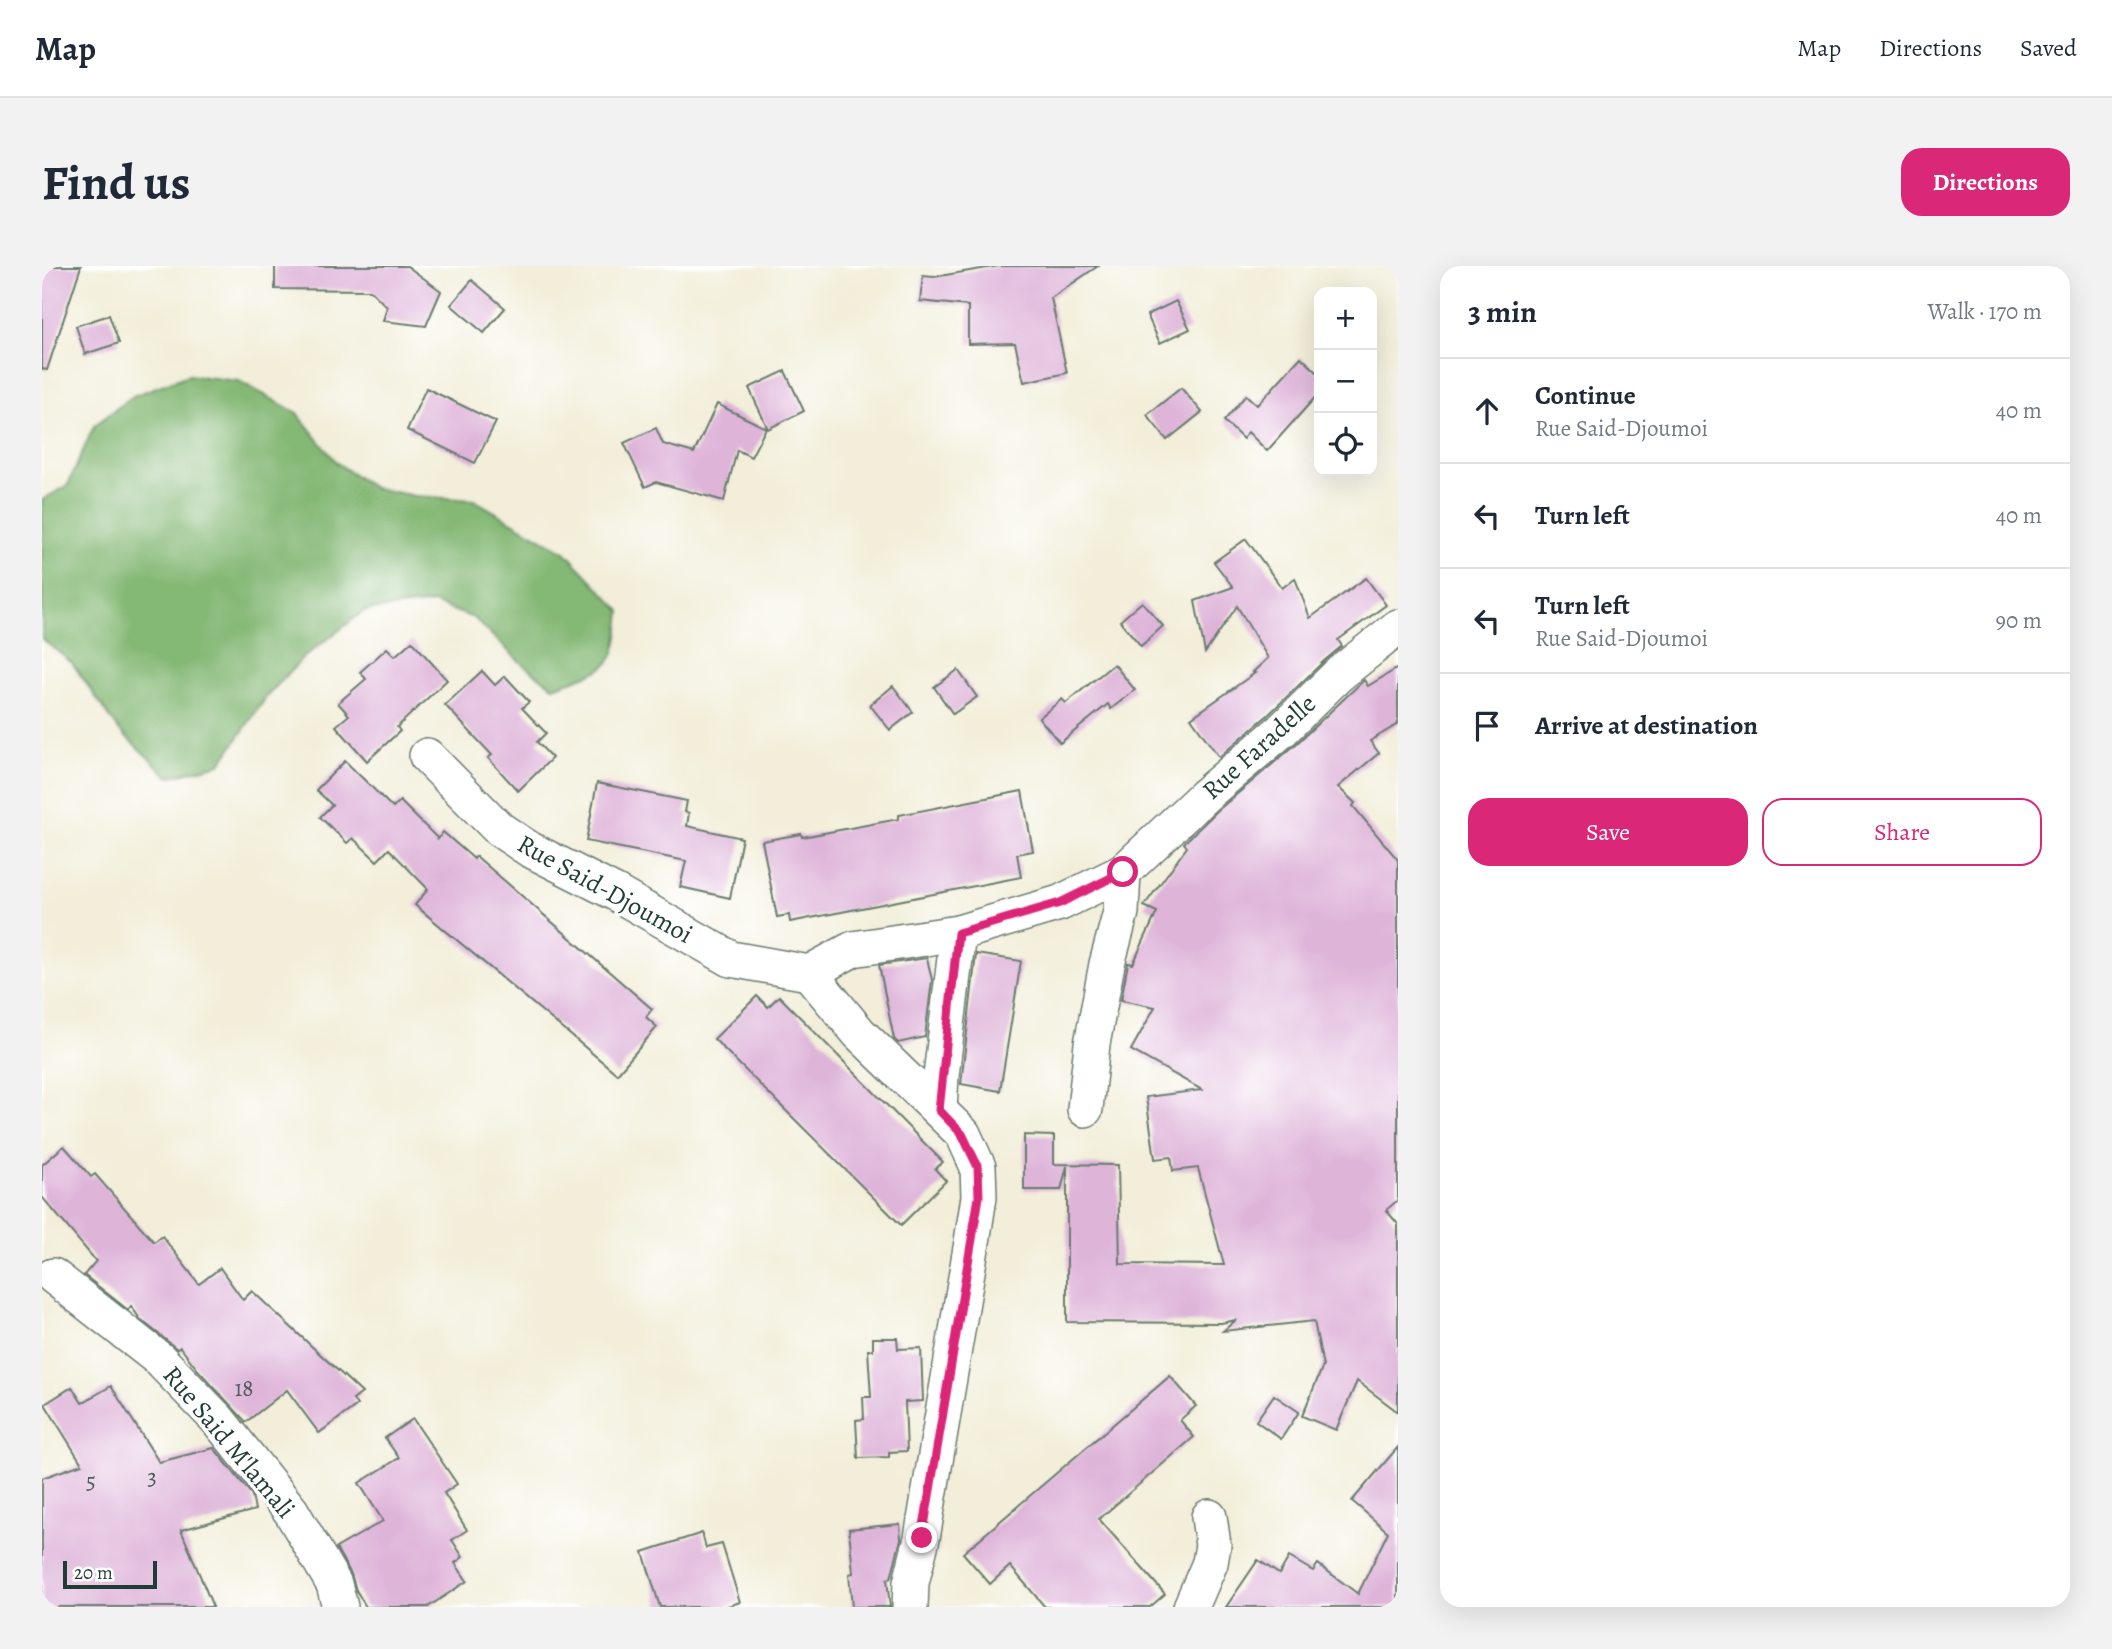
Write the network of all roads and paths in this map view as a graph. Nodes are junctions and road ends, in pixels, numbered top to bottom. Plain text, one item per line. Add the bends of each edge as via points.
1 (1398, 627) edge
2 (427, 756) dead end
3 (1123, 872) junction
4 (958, 933) junction
5 (809, 973) junction
6 (1085, 1109) dead end
7 (939, 1110) junction
8 (53, 1276) dead end
9 (1209, 1517) dead end
10 (341, 1607) edge
11 (910, 1607) edge
12 (1191, 1607) edge

1 - 3 street, Rue Faradelle via 1338,675
2 - 5 street, Rue Said-Djoumoi via 499,829 529,849 731,959
3 - 4 street via 1060,903
3 - 6 street via 1121,912 1092,1044
4 - 5 street via 853,949
4 - 7 street
5 - 7 street via 859,1033
7 - 11 street via 962,1134 978,1167 979,1197
8 - 10 street, Rue Said M'lamali via 159,1359 218,1420 291,1511 334,1584
9 - 12 street via 1210,1563

